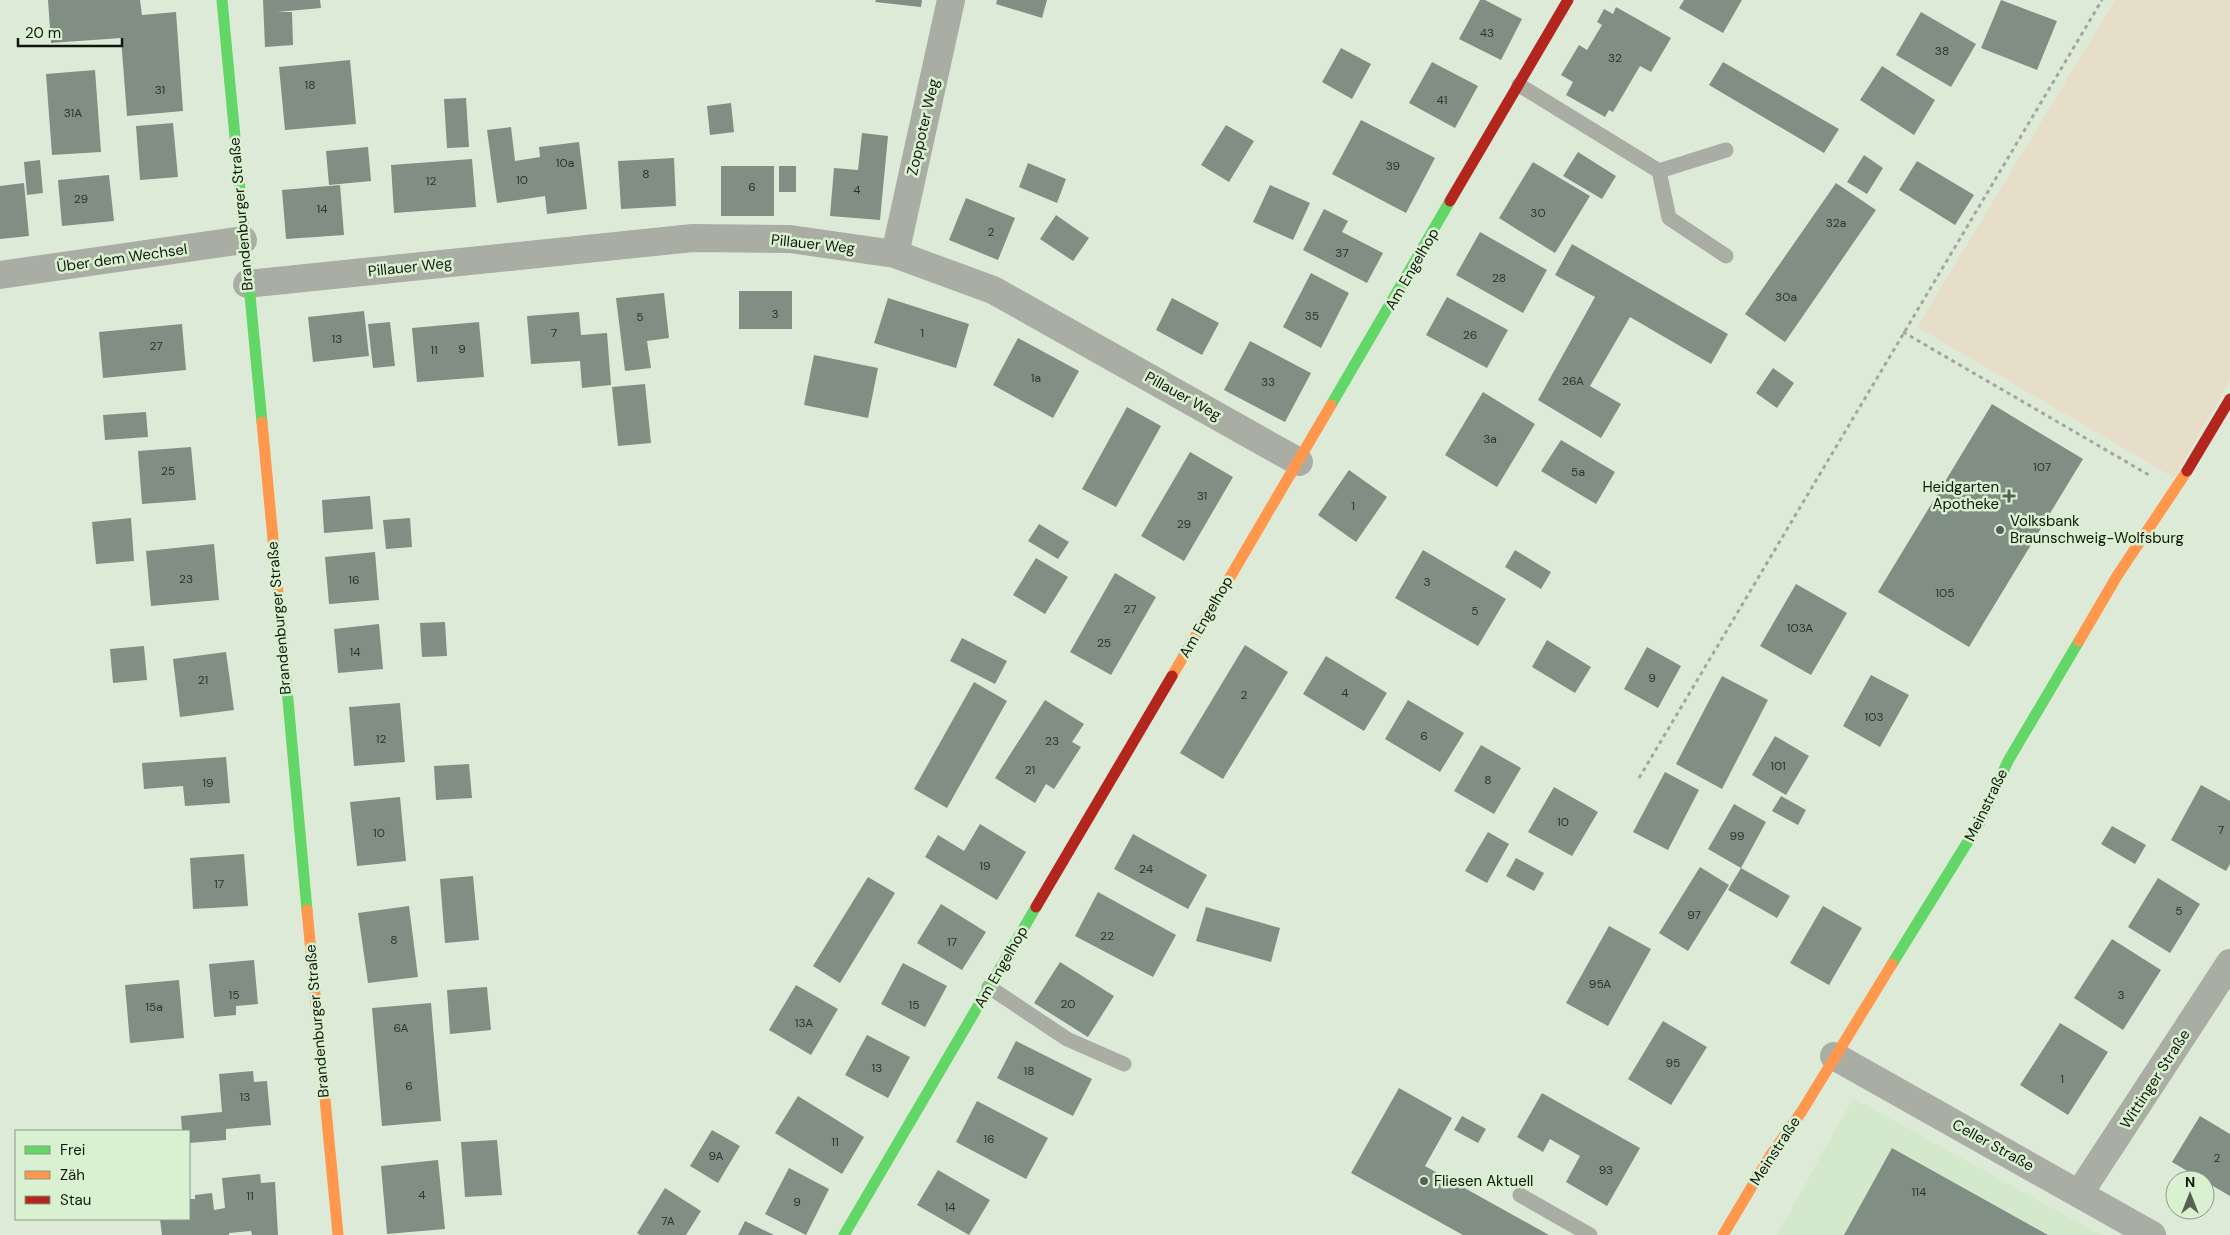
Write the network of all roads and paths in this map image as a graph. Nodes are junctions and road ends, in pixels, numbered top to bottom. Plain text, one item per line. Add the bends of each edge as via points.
1 (222, 0) edge
2 (951, 0) edge
3 (1568, 0) edge
4 (2102, 0) edge
5 (1519, 85) junction
6 (1726, 150) dead end
7 (1659, 171) junction
8 (243, 240) junction
9 (894, 254) junction
10 (1726, 256) dead end
11 (0, 275) edge
12 (247, 284) junction
13 (1903, 332) junction
14 (2230, 399) edge
15 (1299, 462) junction
16 (2176, 490) junction
17 (1639, 778) dead end
18 (2230, 963) edge
19 (989, 987) junction
20 (1834, 1056) junction
21 (1124, 1064) dead end
22 (1520, 1194) dead end
23 (2079, 1194) junction
24 (338, 1235) edge
25 (844, 1235) edge
26 (1590, 1235) edge
27 (1724, 1235) edge
28 (2152, 1235) edge

1 - 8 street, Brandenburger Straße
2 - 9 street, Zoppoter Weg
3 - 5 street, Am Engelhop
4 - 13 path
5 - 7 lane
5 - 15 street, Am Engelhop
6 - 7 lane
7 - 10 lane via 1670,218
8 - 11 street, Über dem Wechsel
8 - 12 street, Brandenburger Straße
9 - 12 street, Pillauer Weg via 790,239 693,238
9 - 15 street, Pillauer Weg via 992,290
12 - 24 street, Brandenburger Straße
13 - 16 path
13 - 17 path
14 - 16 street, Meinstraße
15 - 19 street, Am Engelhop
16 - 20 street, Meinstraße via 2117,576 2008,761 1980,822
18 - 23 street, Wittinger Straße
19 - 21 lane via 1067,1039
19 - 25 street, Am Engelhop
20 - 23 street, Celler Straße
20 - 27 street, Meinstraße
22 - 26 lane
23 - 28 street, Celler Straße

